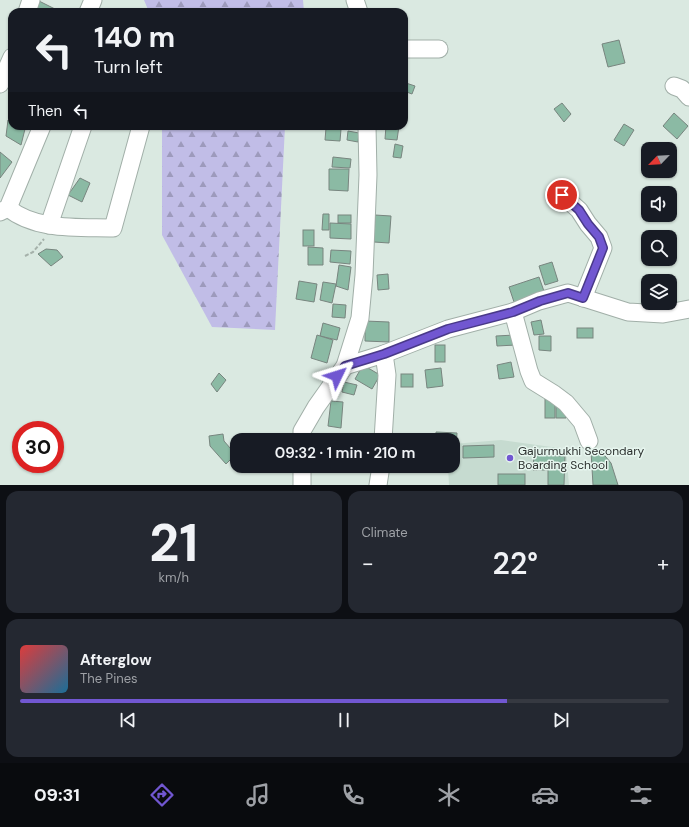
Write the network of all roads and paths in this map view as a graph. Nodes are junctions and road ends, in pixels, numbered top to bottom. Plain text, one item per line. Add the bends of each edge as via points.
1 (408, 49) edge
2 (439, 49) dead end
3 (8, 65) edge
4 (1, 79) edge
5 (674, 86) dead end
6 (689, 97) edge
7 (40, 130) edge
8 (82, 130) edge
9 (140, 130) edge
10 (367, 130) edge
11 (562, 195) dead end
12 (4, 210) edge
13 (49, 225) junction
14 (25, 256) dead end
15 (583, 298) junction
16 (689, 309) edge
17 (513, 312) junction
18 (384, 354) junction
19 (345, 366) junction
20 (302, 433) edge
21 (383, 433) edge
22 (589, 441) dead end
23 (302, 473) edge
24 (380, 473) edge
25 (302, 485) edge
26 (378, 485) edge

1 - 2 street
3 - 4 street
5 - 6 street
7 - 12 street
8 - 13 street
9 - 13 street via 113,228
10 - 19 street via 368,175 360,318
11 - 15 street via 579,210 599,237 603,248
12 - 13 street
13 - 14 path via 44,242
15 - 16 street via 628,312 663,314
15 - 17 street via 568,293
17 - 18 street via 448,329
17 - 22 street via 533,380 566,403 582,422
18 - 19 street
18 - 21 street via 387,375
19 - 20 street via 316,407
23 - 25 street
24 - 26 street

